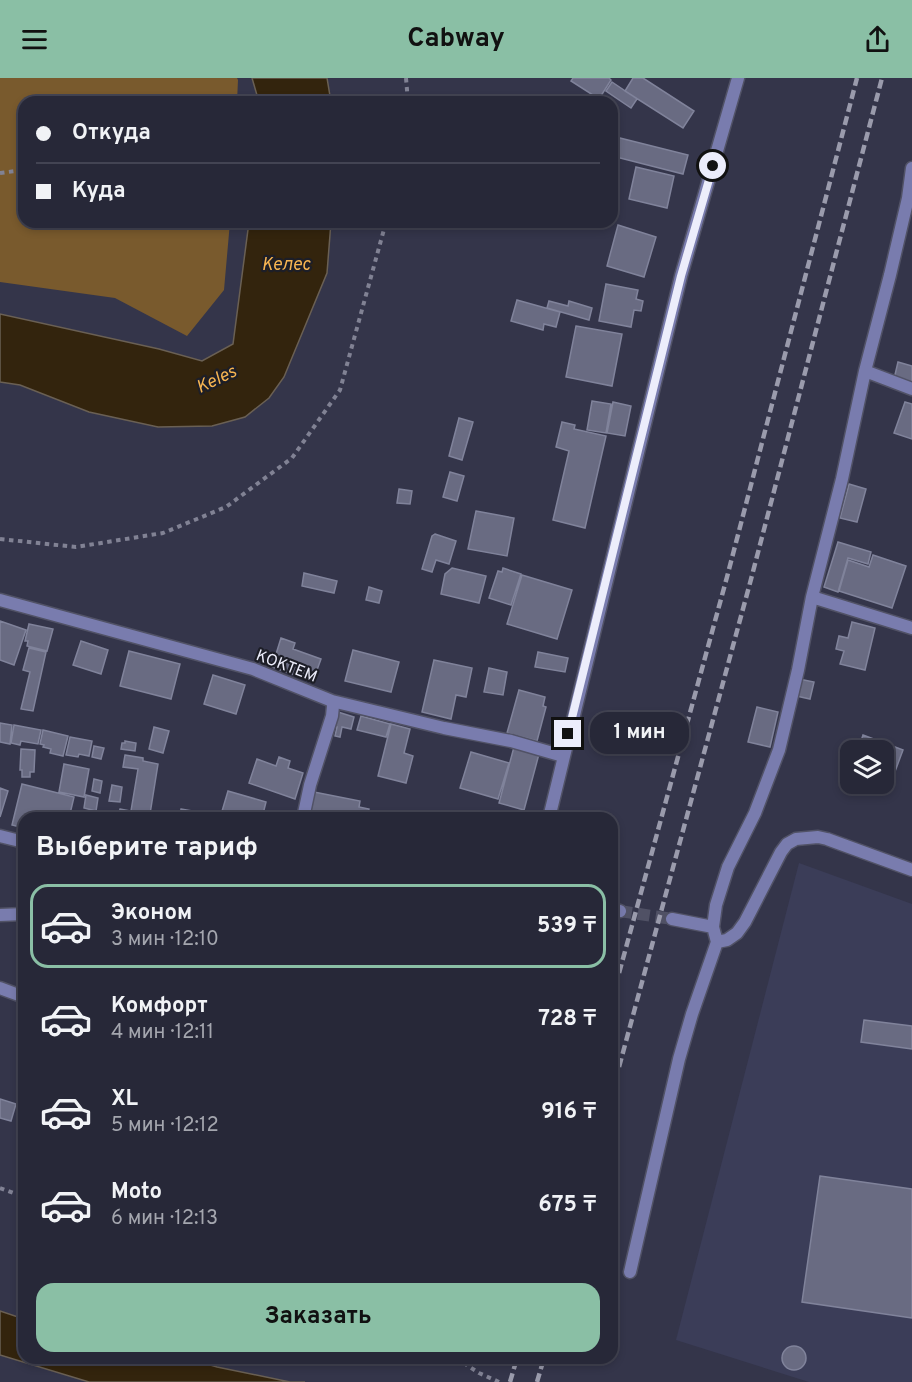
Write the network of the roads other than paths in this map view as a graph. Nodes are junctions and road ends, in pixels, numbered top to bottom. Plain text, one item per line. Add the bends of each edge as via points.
1 (738, 78) edge
2 (912, 168) edge
3 (865, 371) junction
4 (912, 389) edge
5 (812, 597) junction
6 (0, 600) edge
7 (912, 628) edge
8 (332, 701) junction
9 (563, 756) junction
10 (304, 812) edge
11 (550, 812) edge
12 (0, 836) edge
13 (18, 840) edge
14 (912, 870) edge
15 (18, 914) edge
16 (0, 915) edge
17 (672, 919) tunnel mouth
18 (713, 927) junction
19 (717, 942) junction
20 (0, 988) edge
21 (18, 995) edge
22 (630, 1272) dead end

1 - 9 street via 681,276
2 - 3 street via 893,264
3 - 4 street
3 - 5 street
5 - 7 street
5 - 18 street via 779,750 755,813 728,867
6 - 8 street, КОКТЕМ via 253,669
8 - 9 street, КОКТЕМ
8 - 10 street via 332,716
9 - 11 street
12 - 13 street
14 - 19 street via 827,839 796,839 781,852 737,933
15 - 16 street
17 - 18 street
18 - 19 street
19 - 22 street via 678,1059
20 - 21 street

